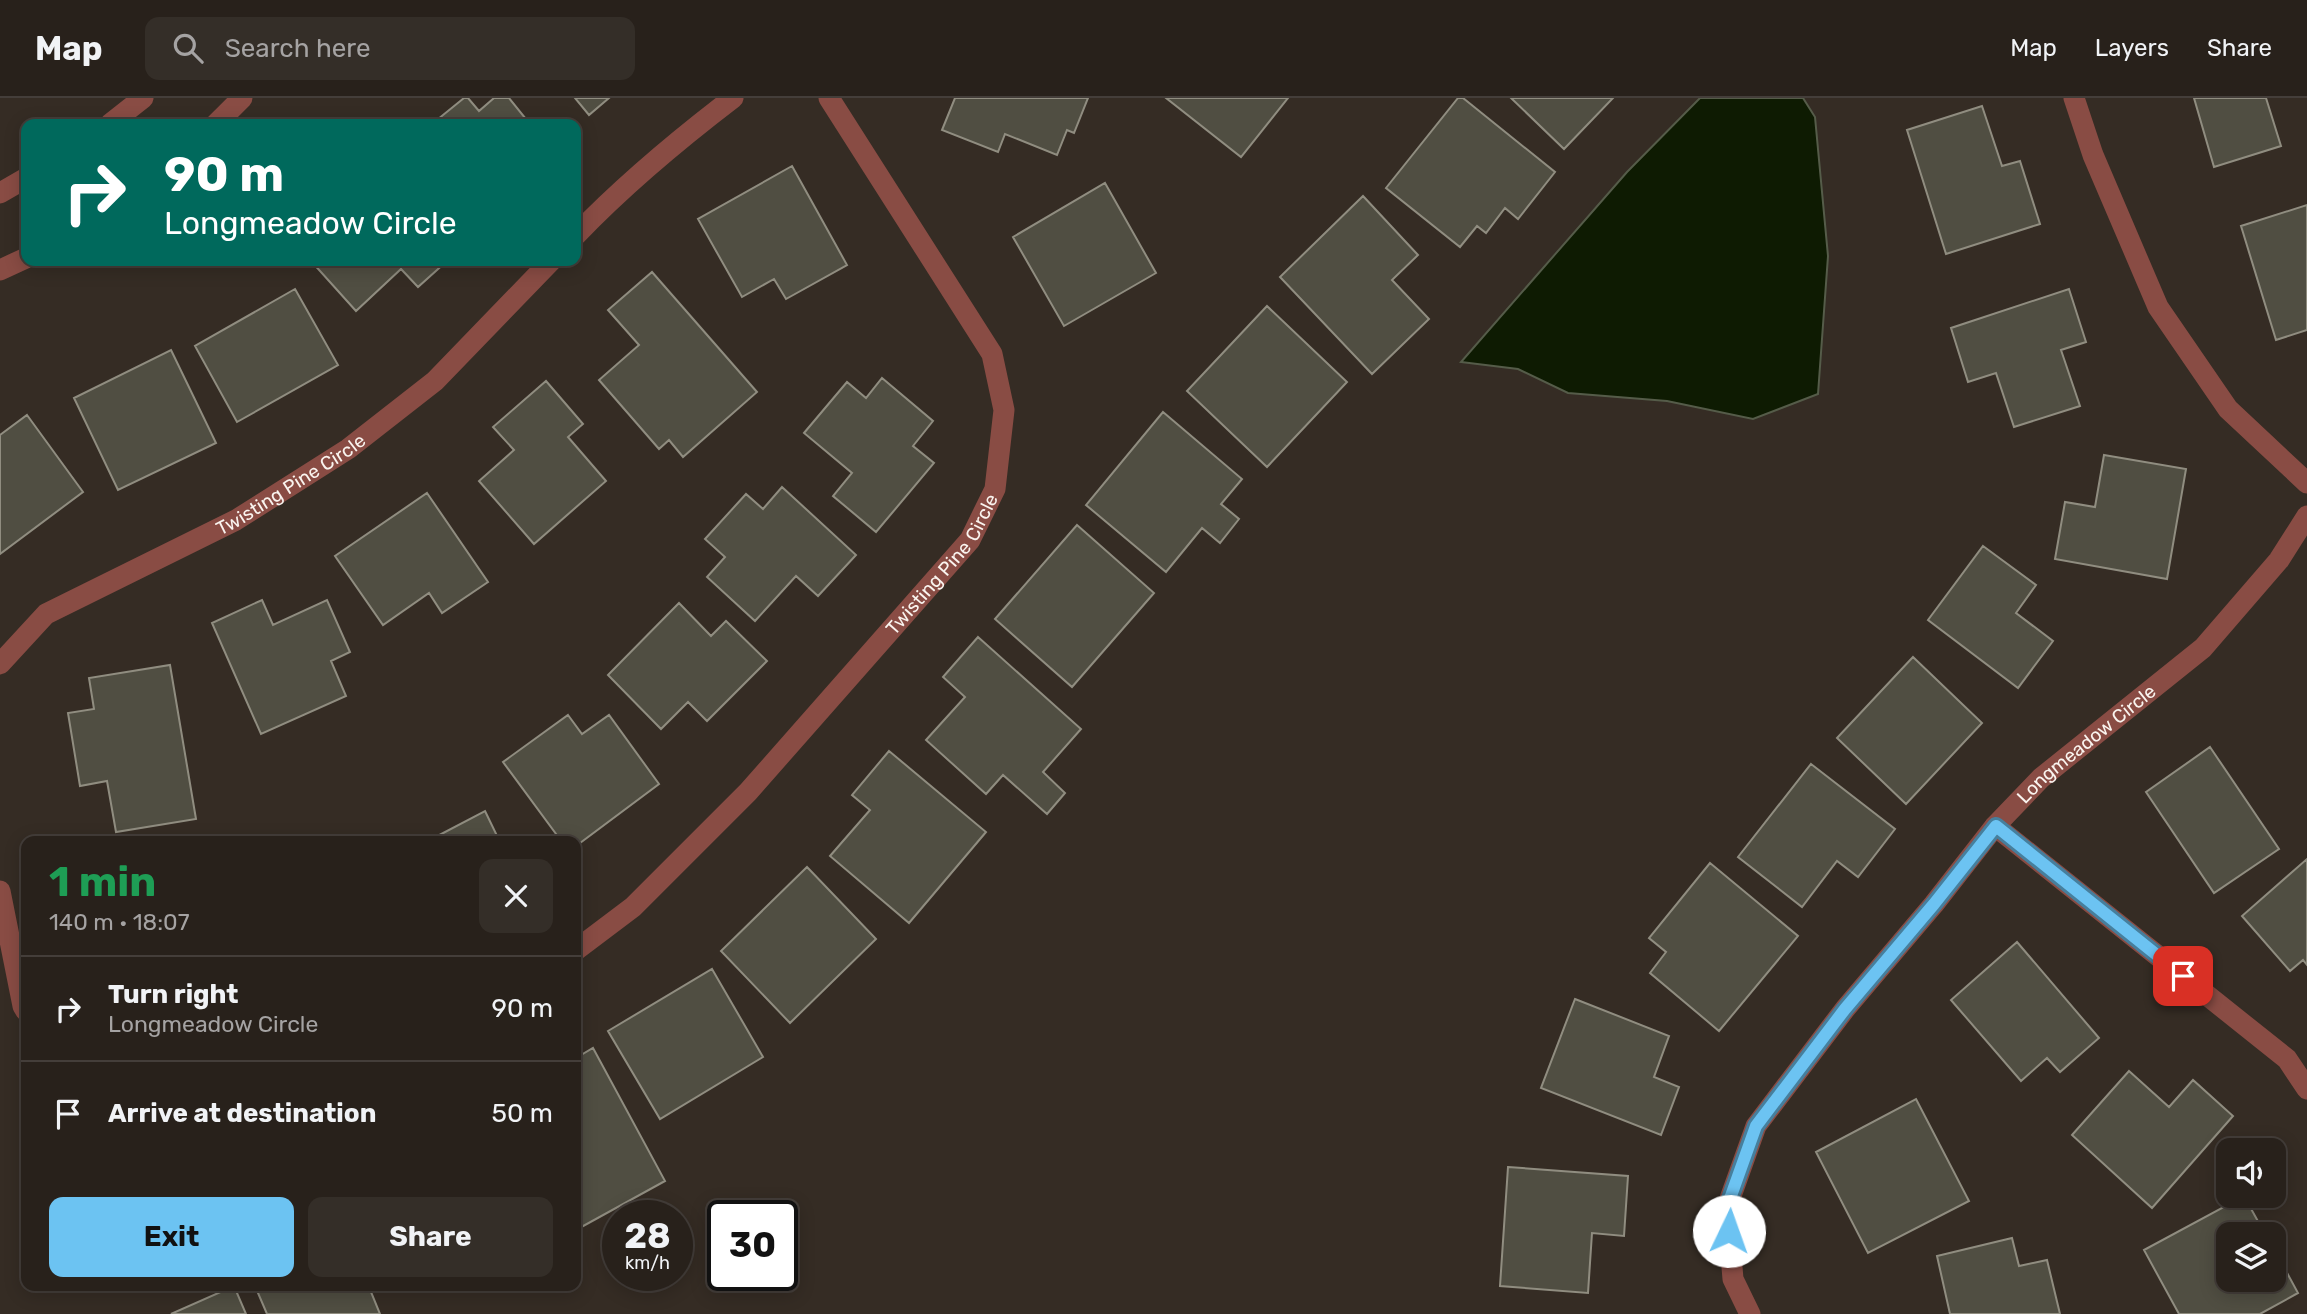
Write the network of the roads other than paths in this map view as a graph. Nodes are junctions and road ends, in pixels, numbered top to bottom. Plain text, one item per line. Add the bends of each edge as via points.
1 (143, 98) edge
2 (242, 98) edge
3 (733, 98) edge
4 (829, 98) edge
5 (2074, 98) edge
6 (116, 119) edge
7 (221, 119) edge
8 (21, 181) edge
9 (0, 193) edge
10 (581, 230) edge
11 (21, 260) edge
12 (546, 266) edge
13 (0, 270) edge
14 (2307, 483) edge
15 (2307, 516) edge
16 (0, 664) edge
17 (1996, 826) junction
18 (0, 891) edge
19 (581, 946) edge
20 (21, 996) edge
21 (2307, 1089) edge
22 (1750, 1314) edge

1 - 6 street
2 - 7 street
3 - 10 street via 608,201
4 - 19 street, Twisting Pine Circle via 992,354 1004,410 995,489 970,540 748,792 633,907
5 - 14 street via 2158,307 2228,409
8 - 9 street
11 - 13 street
12 - 16 street, Twisting Pine Circle via 435,382 348,449 236,520 46,614
15 - 17 street, Longmeadow Circle via 2278,560 2203,648 2040,778
17 - 21 street via 2287,1059
17 - 22 street, Longmeadow Circle via 1845,1009 1756,1126 1727,1207 1733,1279
18 - 20 street

